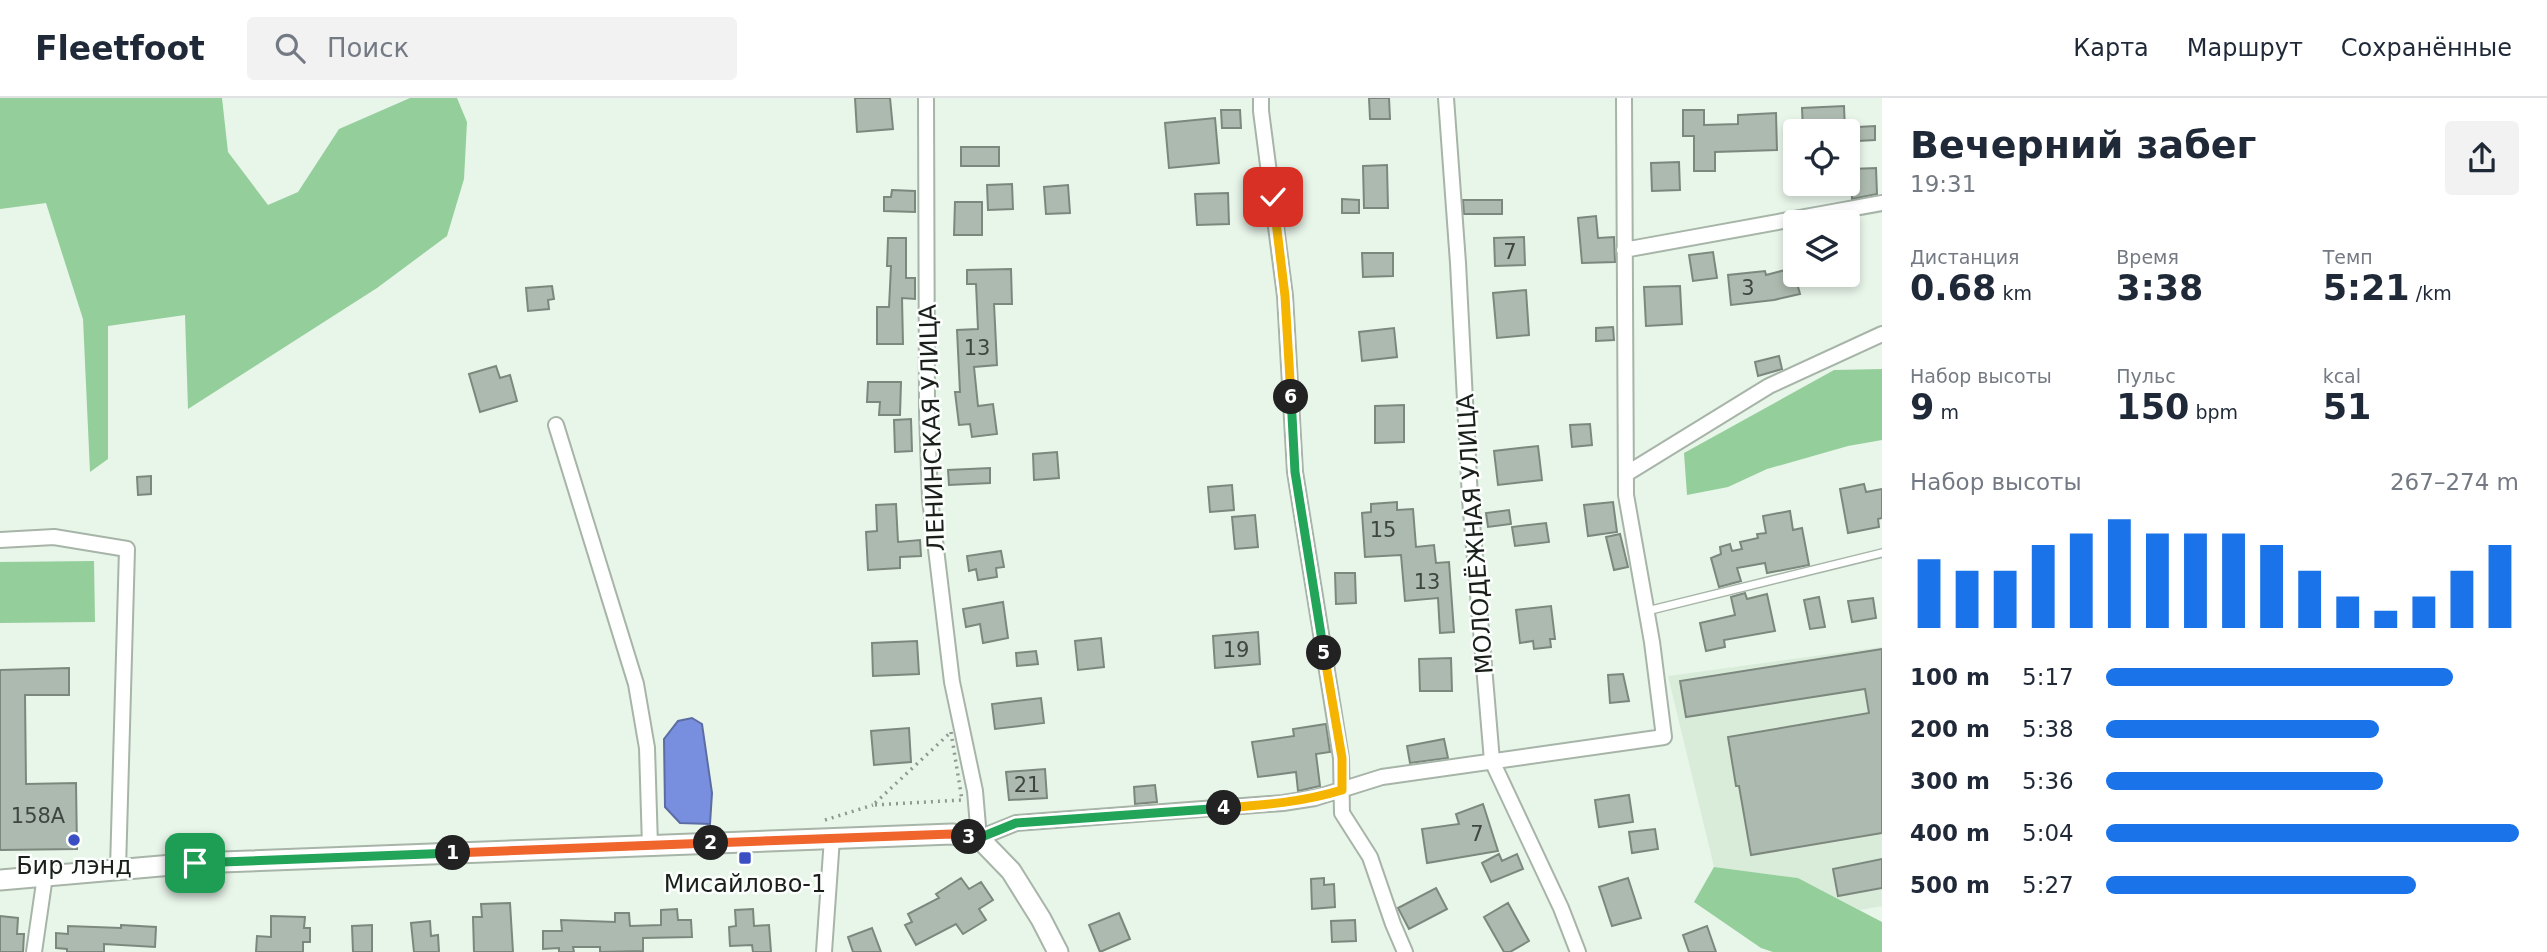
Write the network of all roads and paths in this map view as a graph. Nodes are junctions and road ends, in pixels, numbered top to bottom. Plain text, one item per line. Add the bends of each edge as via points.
1 (926, 98) edge
2 (1261, 98) edge
3 (1446, 98) edge
4 (1624, 98) edge
5 (1882, 204) edge
6 (1624, 250) junction
7 (1882, 334) edge
8 (556, 425) dead end
9 (1626, 474) junction
10 (0, 540) edge
11 (1882, 553) edge
12 (1647, 611) junction
13 (951, 732) joint
14 (1492, 761) junction
15 (1342, 790) junction
16 (832, 838) junction
17 (979, 838) junction
18 (650, 846) junction
19 (118, 869) junction
20 (45, 876) junction
21 (0, 880) edge
22 (34, 952) edge
23 (824, 952) edge
24 (1058, 952) edge
25 (1405, 952) edge
26 (1578, 952) edge

1 - 17 street, ЛЕНИНСКАЯ УЛИЦА via 930,499 952,682 975,791
2 - 15 street via 1285,296 1295,472 1342,758
3 - 14 street, МОЛОДЁЖНАЯ УЛИЦА via 1470,499
4 - 6 street
5 - 6 street
6 - 9 street
7 - 9 street via 1769,386
8 - 18 street via 636,684 647,748
9 - 12 street
10 - 19 street via 54,537 127,549
11 - 12 lane
12 - 14 street via 1664,737
13 - 13 path via 962,800 873,805 912,768
14 - 15 street via 1382,777
14 - 26 street, МОЛОДЁЖНАЯ УЛИЦА
15 - 17 street via 1283,803 1016,823
15 - 25 street via 1342,813 1370,857
16 - 17 main road via 952,834
16 - 18 main road
16 - 23 street
17 - 24 main road via 1011,871
18 - 19 main road
19 - 20 main road
20 - 21 main road
20 - 22 street

